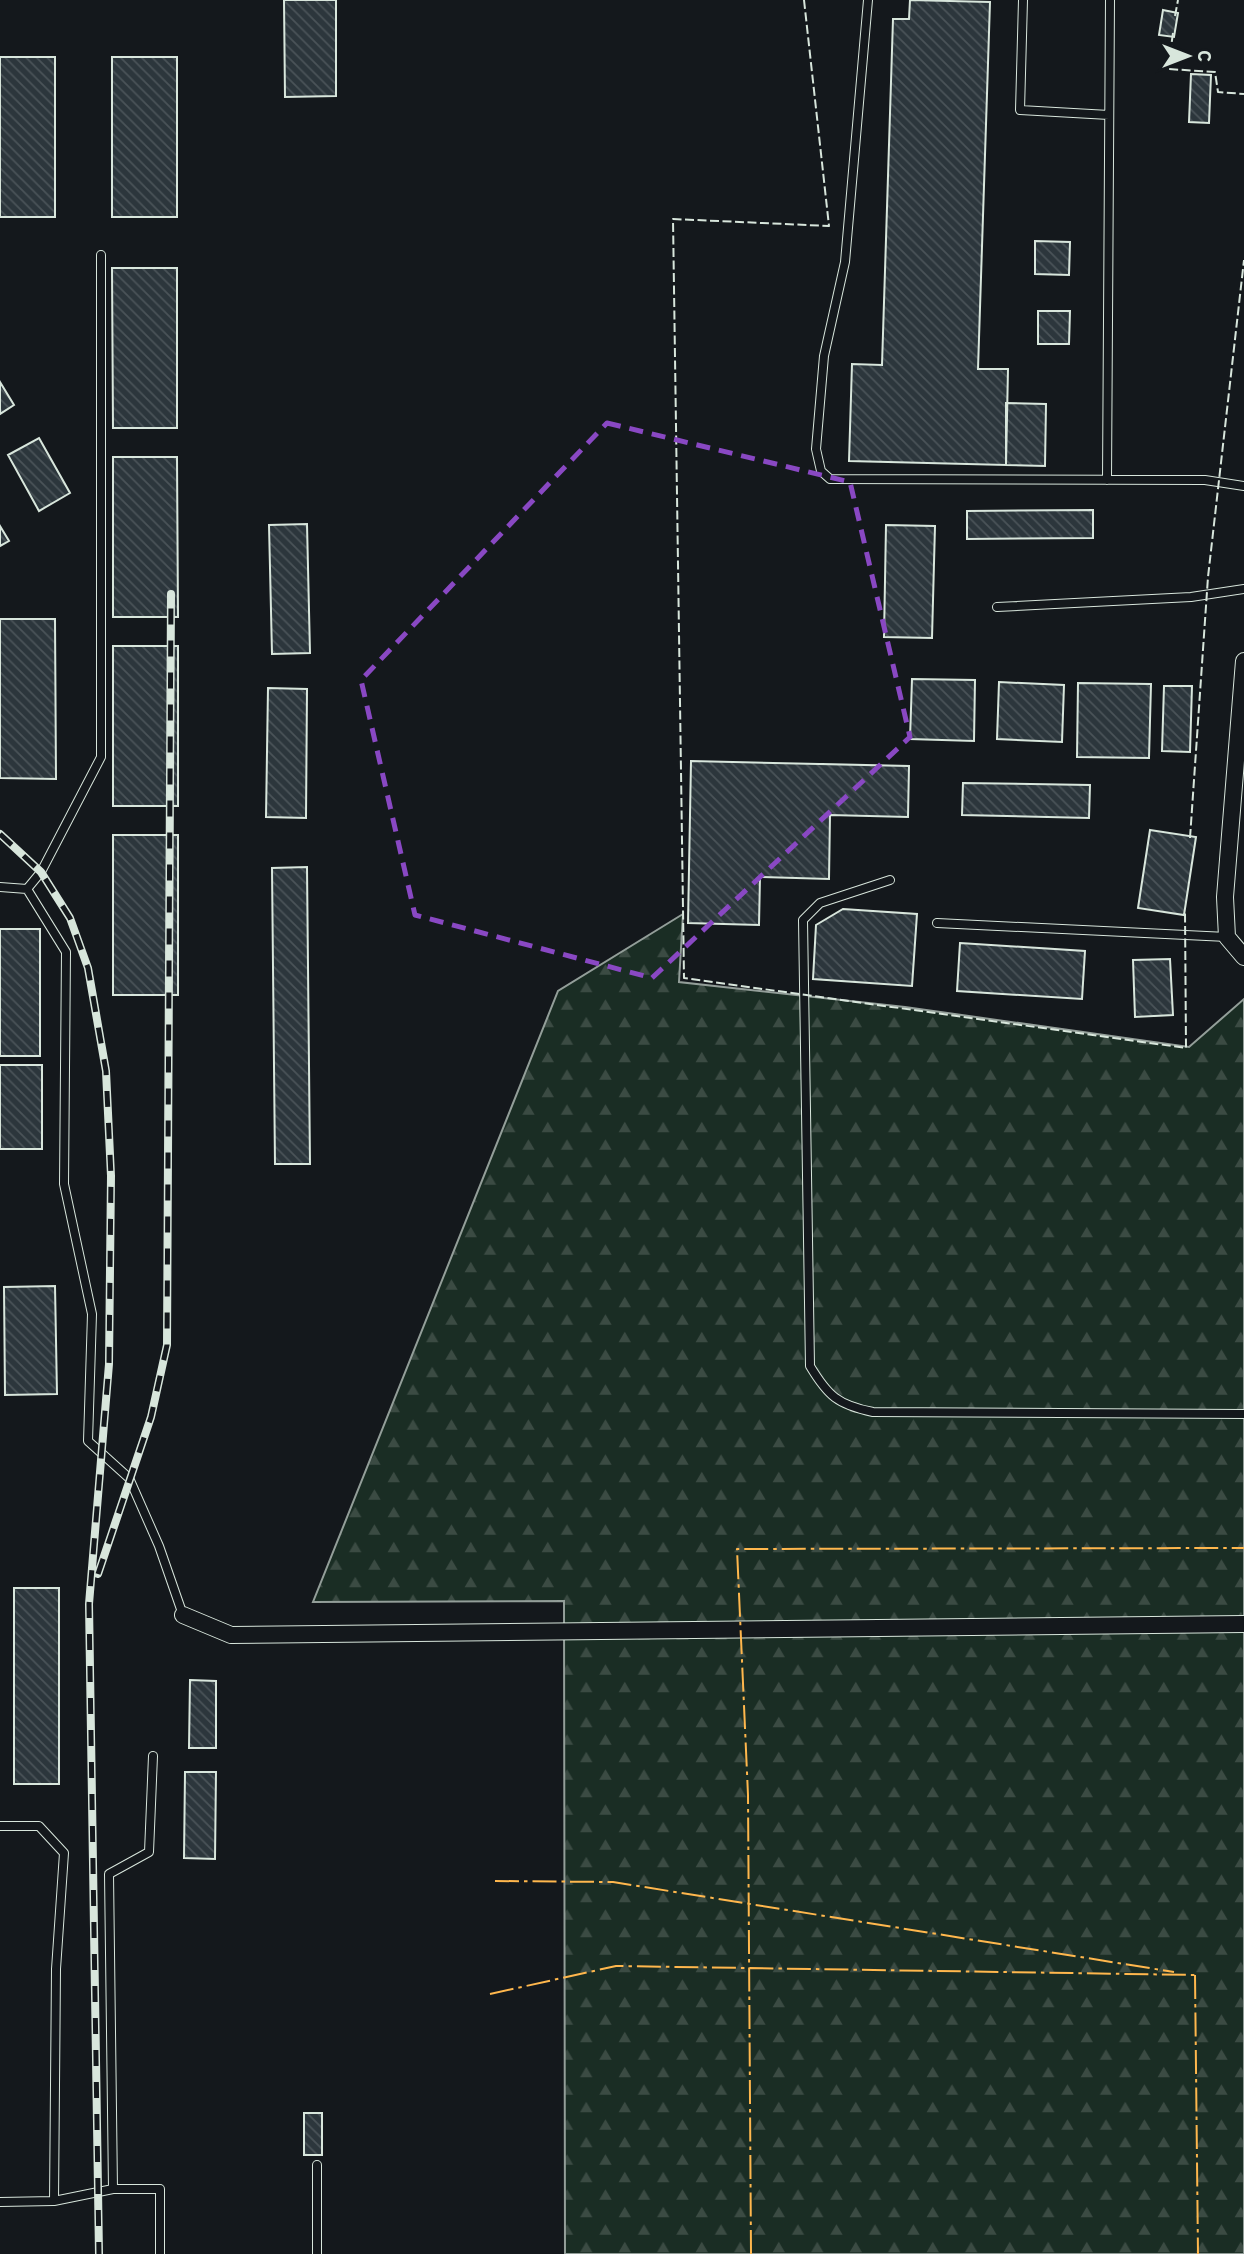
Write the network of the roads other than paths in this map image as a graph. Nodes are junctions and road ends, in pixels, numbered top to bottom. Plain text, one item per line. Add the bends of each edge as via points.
1 (867, 0) edge
2 (1023, 0) edge
3 (1110, 0) edge
4 (1109, 115) junction
5 (102, 255) dead end
6 (1107, 480) junction
7 (1244, 486) edge
8 (1244, 589) edge
9 (996, 607) dead end
10 (1244, 661) edge
11 (890, 880) dead end
12 (0, 887) edge
13 (27, 889) junction
14 (937, 923) dead end
15 (1227, 937) junction
16 (1244, 957) edge
17 (1244, 1414) edge
18 (183, 1615) joint
19 (1244, 1624) edge
20 (153, 1756) dead end
21 (0, 1826) edge
22 (317, 2165) dead end
23 (114, 2189) junction
24 (0, 2202) edge
25 (54, 2202) junction
26 (160, 2254) edge
27 (317, 2254) edge

1 - 6 lane via 845,262 824,356 816,449 821,471 830,479
2 - 4 lane via 1020,110
3 - 4 lane
4 - 6 lane
5 - 13 lane via 102,757 41,872
6 - 7 lane via 1205,480
8 - 9 lane via 1191,597
10 - 15 street via 1225,897
11 - 17 lane via 820,903 803,920 810,1366 827,1393 851,1408 873,1412
12 - 13 lane
13 - 18 lane via 66,952 64,1184 92,1314 88,1441 129,1478
14 - 15 lane
15 - 16 street
18 - 19 street via 231,1635
20 - 23 lane via 149,1852 109,1874
21 - 25 lane via 39,1826 64,1853 56,1969
22 - 27 lane
23 - 25 lane
23 - 26 lane via 160,2189
24 - 25 lane

